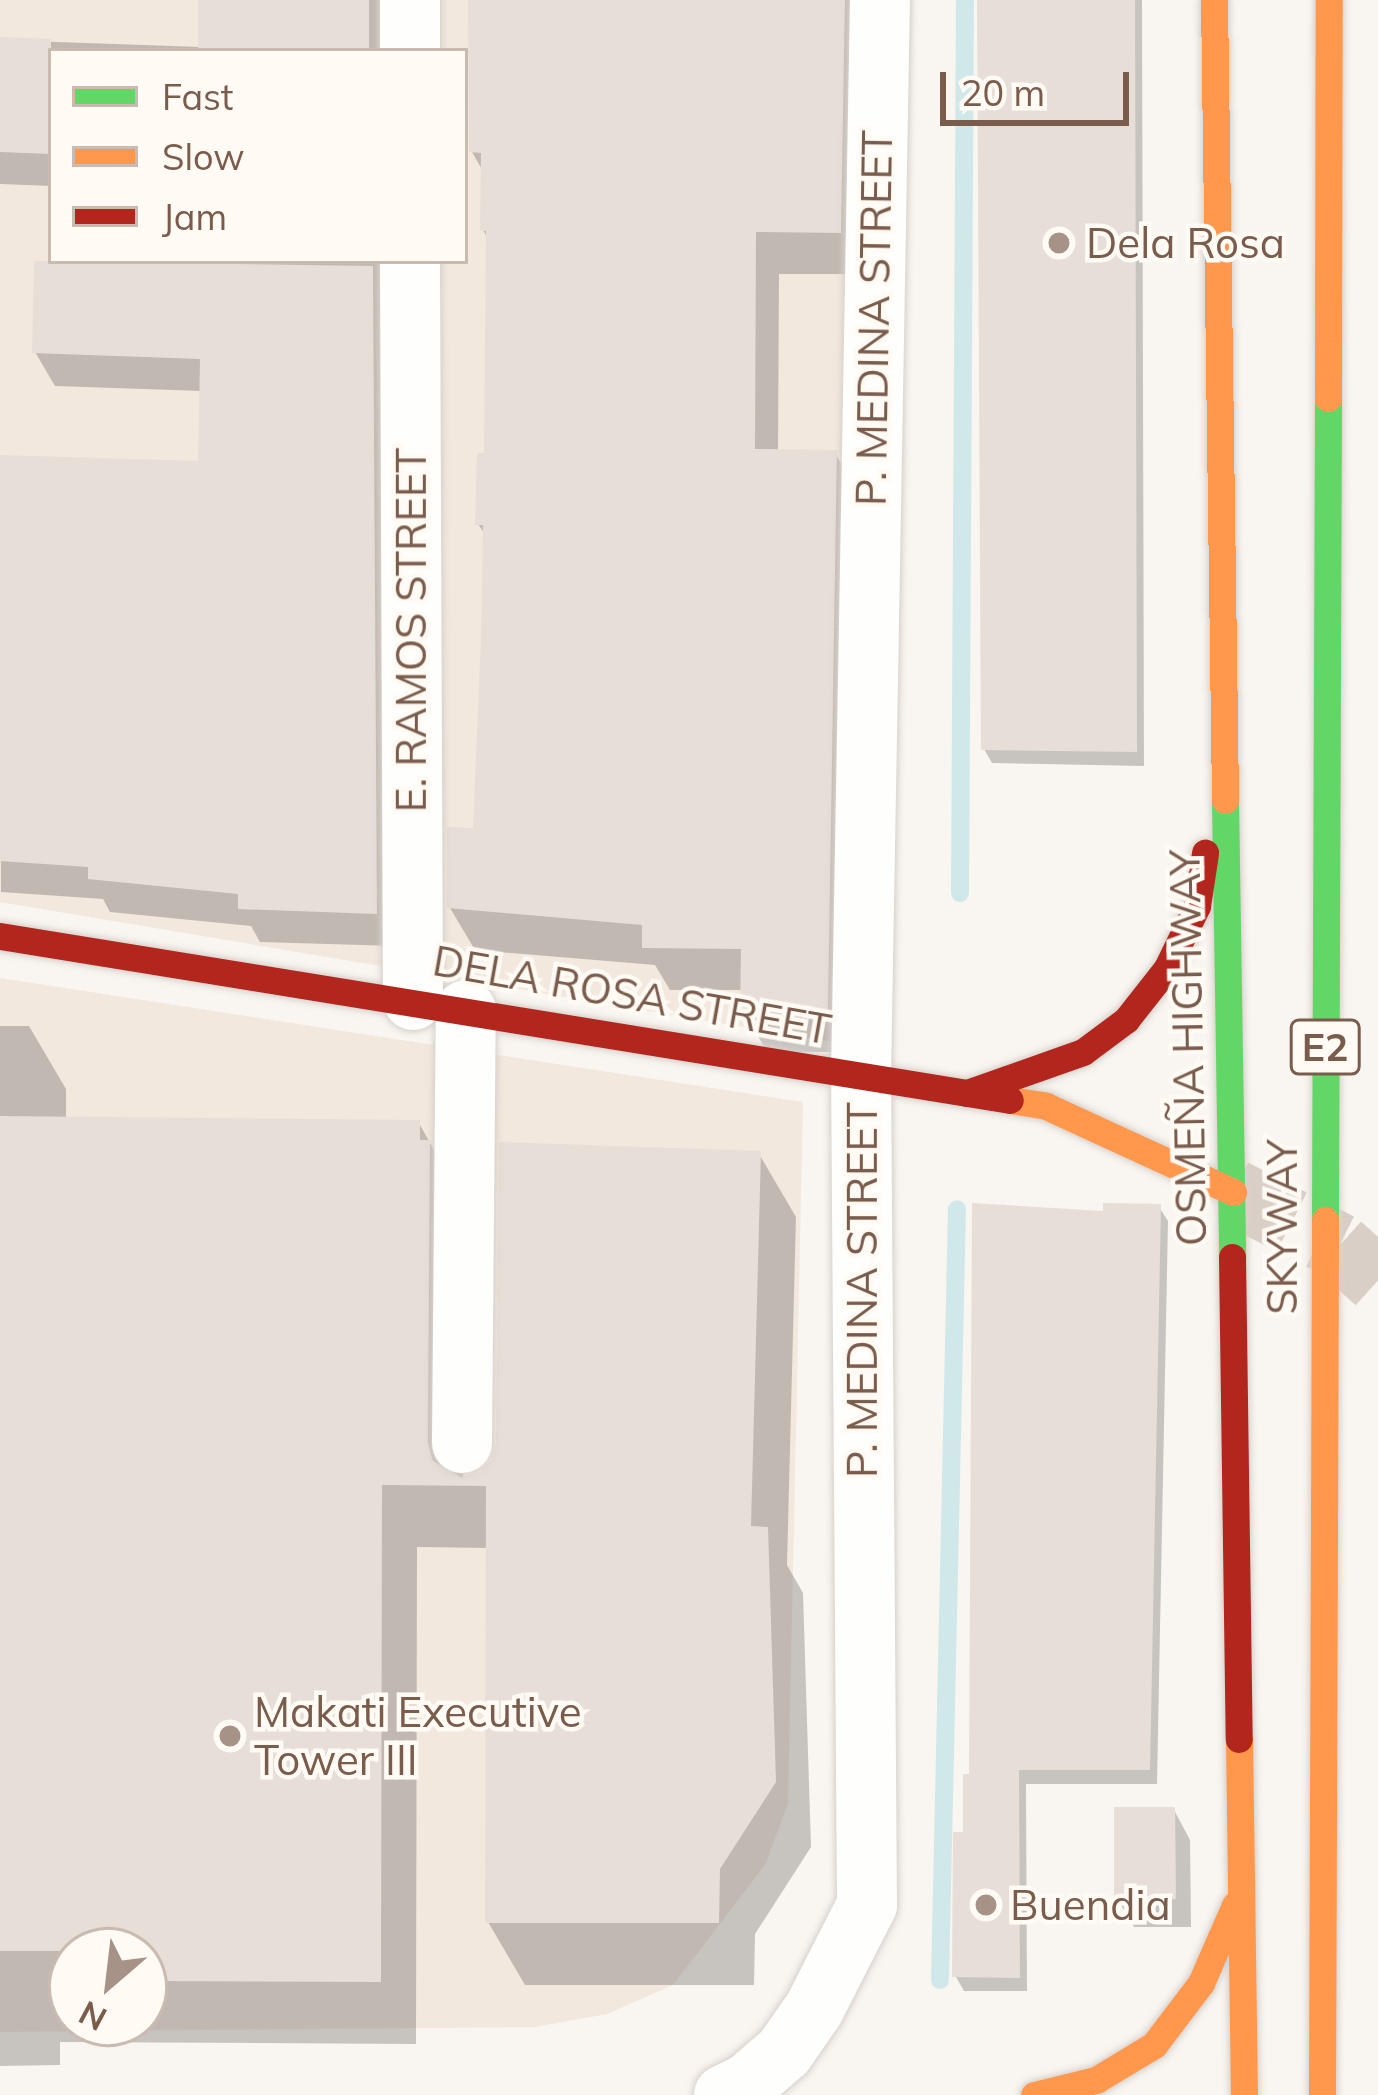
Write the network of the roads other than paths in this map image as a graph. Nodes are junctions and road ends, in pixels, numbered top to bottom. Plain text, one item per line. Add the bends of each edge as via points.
1 (410, 0) edge
2 (880, 0) edge
3 (1214, 0) edge
4 (1329, 0) edge
5 (410, 48) edge
6 (410, 264) edge
7 (1226, 719) junction
8 (0, 936) edge
9 (440, 1005) junction
10 (861, 1076) junction
11 (967, 1094) junction
12 (1233, 1192) junction
13 (461, 1443) dead end
14 (1244, 1885) junction
15 (724, 2095) edge
16 (1034, 2095) edge
17 (1244, 2095) edge
18 (1322, 2095) edge

1 - 5 street
2 - 10 street, P. MEDINA STREET
3 - 7 main road, OSMEÑA HIGHWAY
4 - 18 main road, SKYWAY / E2, bridge
6 - 9 street, E. RAMOS STREET
7 - 11 main road via 1197,906 1167,968 1126,1020 1083,1052
7 - 12 main road, OSMEÑA HIGHWAY
8 - 9 main road, DELA ROSA STREET
9 - 10 main road, DELA ROSA STREET
9 - 13 street, E. RAMOS STREET
10 - 11 main road, DELA ROSA STREET
10 - 15 street, P. MEDINA STREET via 867,1905 784,2052
11 - 12 main road, DELA ROSA STREET via 1082,1119
12 - 14 main road, OSMEÑA HIGHWAY
14 - 16 main road via 1201,1983 1154,2045 1096,2080
14 - 17 main road, OSMEÑA HIGHWAY

